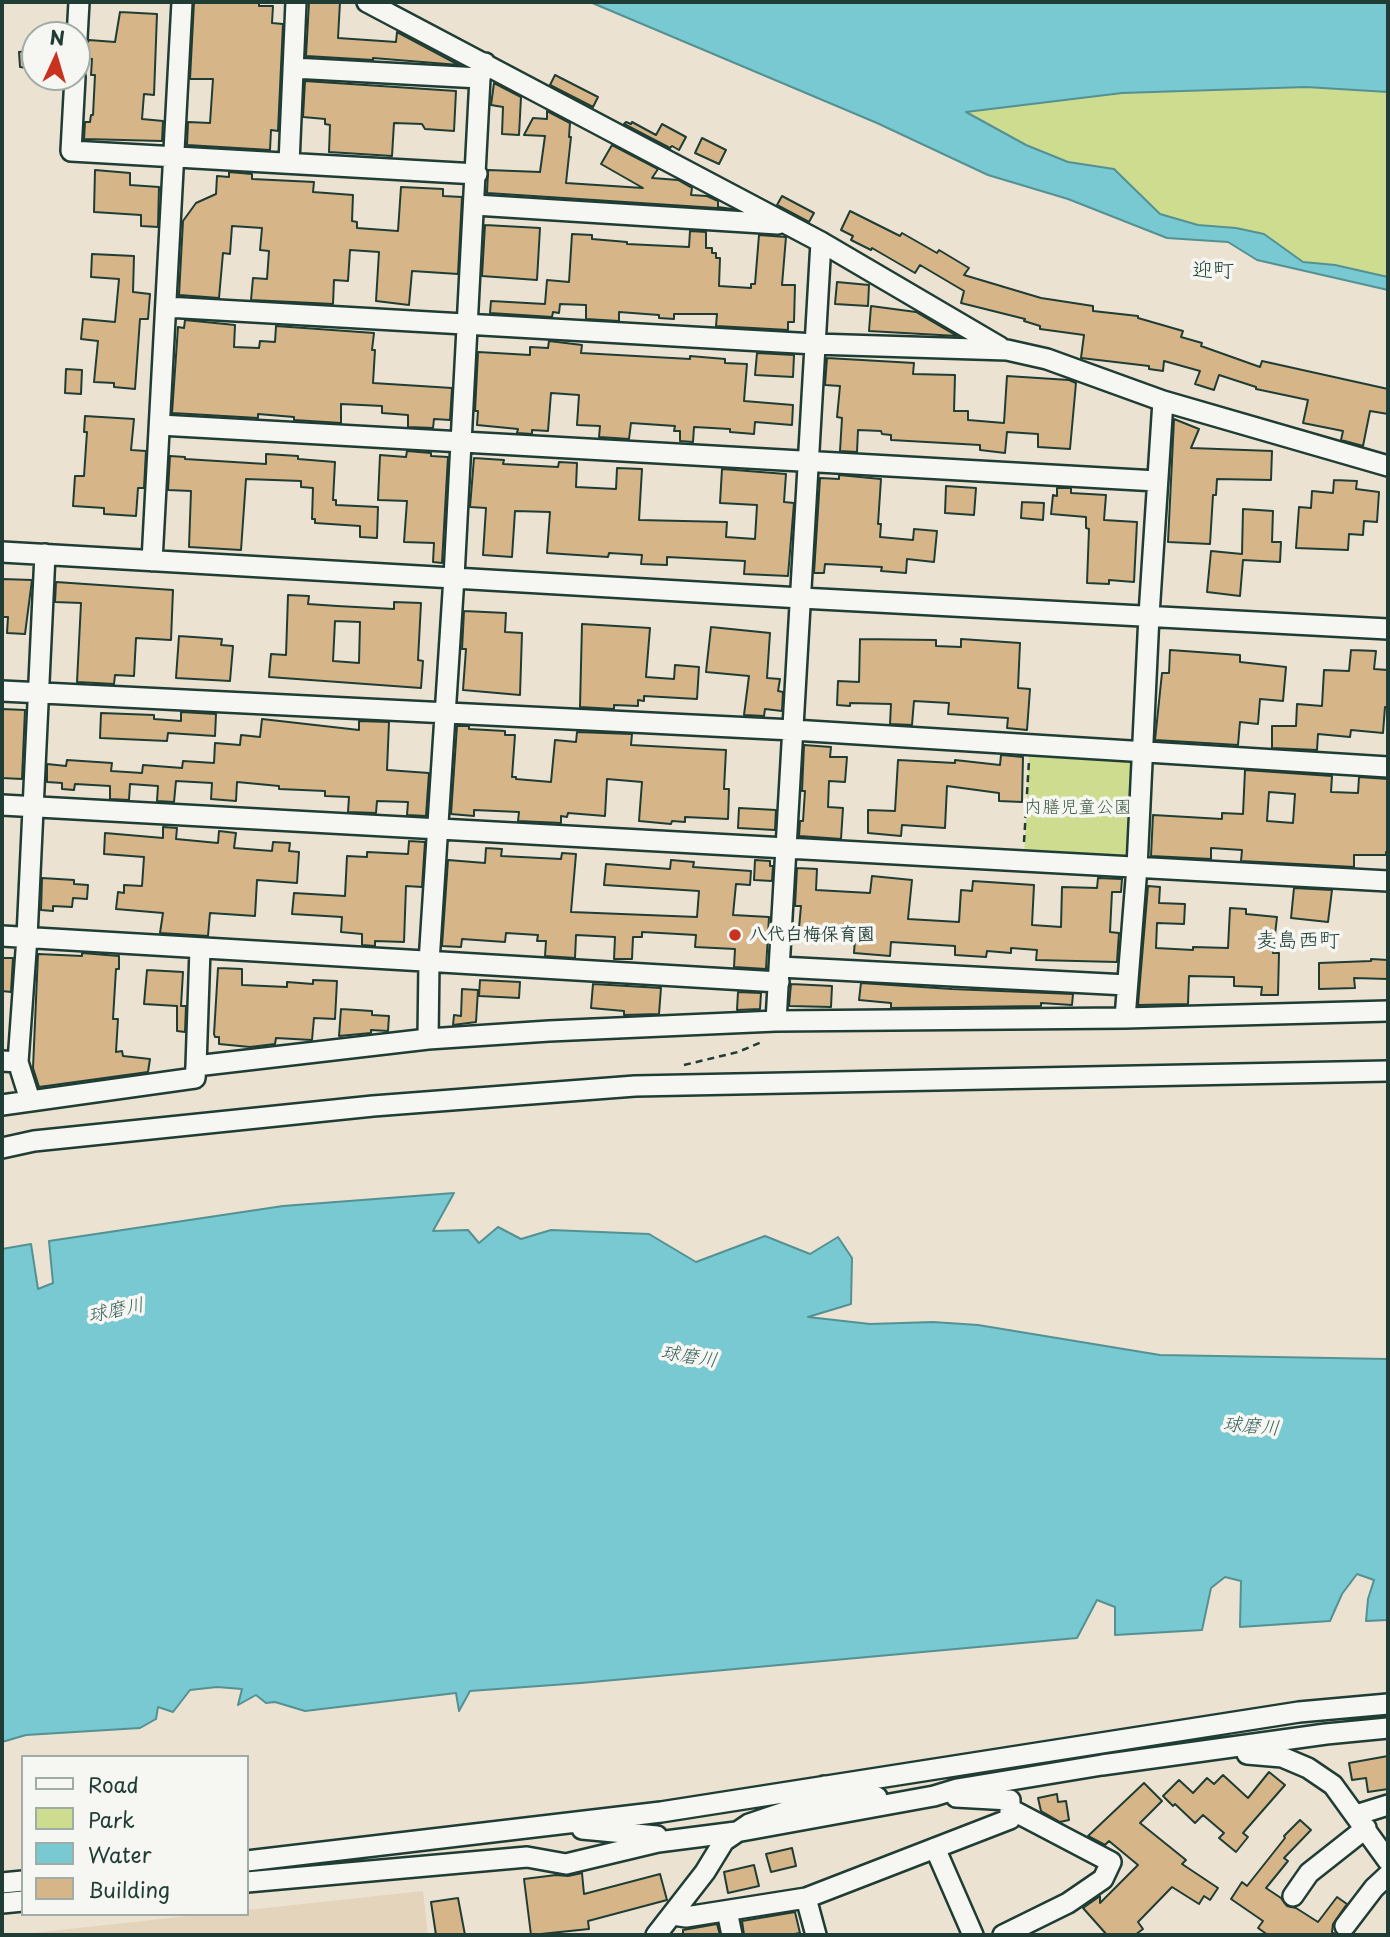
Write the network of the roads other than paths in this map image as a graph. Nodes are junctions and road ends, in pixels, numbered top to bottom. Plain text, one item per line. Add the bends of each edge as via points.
1 (79, 2) edge
2 (182, 2) edge
3 (296, 2) edge
4 (367, 2) edge
5 (78, 21) edge
6 (293, 68) junction
7 (483, 70) junction
8 (74, 91) edge
9 (174, 158) junction
10 (289, 163) junction
11 (477, 174) junction
12 (475, 205) junction
13 (783, 224) junction
14 (821, 242) junction
15 (166, 307) junction
16 (467, 324) junction
17 (815, 344) junction
18 (1007, 350) junction
19 (1163, 401) junction
20 (160, 425) junction
21 (460, 442) junction
22 (808, 461) junction
23 (1388, 466) edge
24 (1157, 481) junction
25 (2, 552) edge
26 (45, 554) junction
27 (152, 561) junction
28 (454, 577) junction
29 (801, 598) junction
30 (1149, 615) junction
31 (1388, 629) edge
32 (2, 691) edge
33 (38, 693) junction
34 (446, 713) junction
35 (793, 730) junction
36 (1144, 750) junction
37 (1388, 767) edge
38 (2, 805) edge
39 (33, 807) junction
40 (438, 829) junction
41 (786, 848) junction
42 (1137, 867) junction
43 (1388, 881) edge
44 (2, 936) edge
45 (27, 937) junction
46 (200, 949) junction
47 (429, 962) junction
48 (779, 974) junction
49 (1127, 985) junction
50 (1388, 1011) edge
51 (1125, 1018) junction
52 (776, 1021) junction
53 (428, 1040) junction
54 (10, 1062) edge
55 (196, 1066) junction
56 (1388, 1070) edge
57 (30, 1100) junction
58 (2, 1105) edge
59 (2, 1148) edge
60 (1388, 1704) edge
61 (1388, 1728) edge
62 (1130, 1737) junction
63 (1209, 1752) junction
64 (825, 1792) junction
65 (934, 1796) junction
66 (1388, 1805) edge
67 (1010, 1809) junction
68 (1361, 1821) junction
69 (565, 1824) junction
70 (736, 1832) junction
71 (684, 1838) junction
72 (935, 1848) junction
73 (248, 1861) edge
74 (1388, 1861) edge
75 (1388, 1875) edge
76 (21, 1881) edge
77 (248, 1882) edge
78 (2, 1883) edge
79 (1293, 1896) dead end
80 (806, 1898) junction
81 (21, 1901) edge
82 (2, 1903) edge
83 (727, 1911) junction
84 (673, 1915) junction
85 (1345, 1926) dead end
86 (656, 1935) edge
87 (732, 1935) edge
88 (816, 1935) edge
89 (973, 1935) edge
90 (1003, 1935) edge

1 - 5 street
2 - 9 street
3 - 6 street
4 - 7 street
6 - 7 street
6 - 10 street
7 - 11 street
7 - 13 street
8 - 9 street via 71,151
9 - 10 street
9 - 15 street
10 - 11 street
11 - 12 street
12 - 13 street
12 - 16 street
13 - 14 street
14 - 17 street
14 - 18 street
15 - 16 street
15 - 20 street
16 - 17 street
16 - 21 street
17 - 18 street
17 - 22 street
18 - 19 street via 1047,359
19 - 23 street
19 - 24 street
20 - 21 street
20 - 27 street
21 - 22 street
21 - 28 street
22 - 24 street
22 - 29 street
24 - 30 street
25 - 26 street
26 - 27 street
26 - 33 street
27 - 28 street
28 - 29 street
28 - 34 street
29 - 30 street
29 - 35 street
30 - 31 street
30 - 36 street
32 - 33 street
33 - 34 street
33 - 39 street
34 - 35 street
34 - 40 street
35 - 36 street
35 - 41 street
36 - 37 street
36 - 42 street
38 - 39 street
39 - 40 street
39 - 45 street
40 - 41 street
40 - 47 street
41 - 42 street
41 - 48 street
42 - 43 street
42 - 49 street
44 - 45 street
45 - 46 street
45 - 54 street
46 - 47 street
46 - 55 street
47 - 48 street
47 - 53 street
48 - 49 street
48 - 52 street
49 - 51 street
50 - 51 street
51 - 52 street
52 - 53 street
53 - 55 street
54 - 57 street
55 - 57 street via 195,1078
56 - 59 street via 635,1086 373,1106
57 - 58 street
60 - 62 street
61 - 63 street
62 - 63 street via 1137,1749
62 - 64 street
63 - 65 street via 983,1784
63 - 68 street via 1295,1762 1333,1785
64 - 65 street
64 - 69 street
64 - 70 street
65 - 67 street via 1010,1800
65 - 70 street
66 - 68 street
67 - 72 street via 1010,1819
67 - 90 street via 1111,1862 1103,1879 1068,1903
68 - 74 street
68 - 79 street via 1309,1873
69 - 71 street via 590,1831
69 - 73 street
70 - 71 street
70 - 84 street via 724,1841
71 - 77 street via 566,1864 527,1857
72 - 80 street
72 - 89 street
75 - 85 street
76 - 78 street
80 - 83 street
80 - 88 street
81 - 82 street
83 - 84 street
83 - 87 street
84 - 86 street

